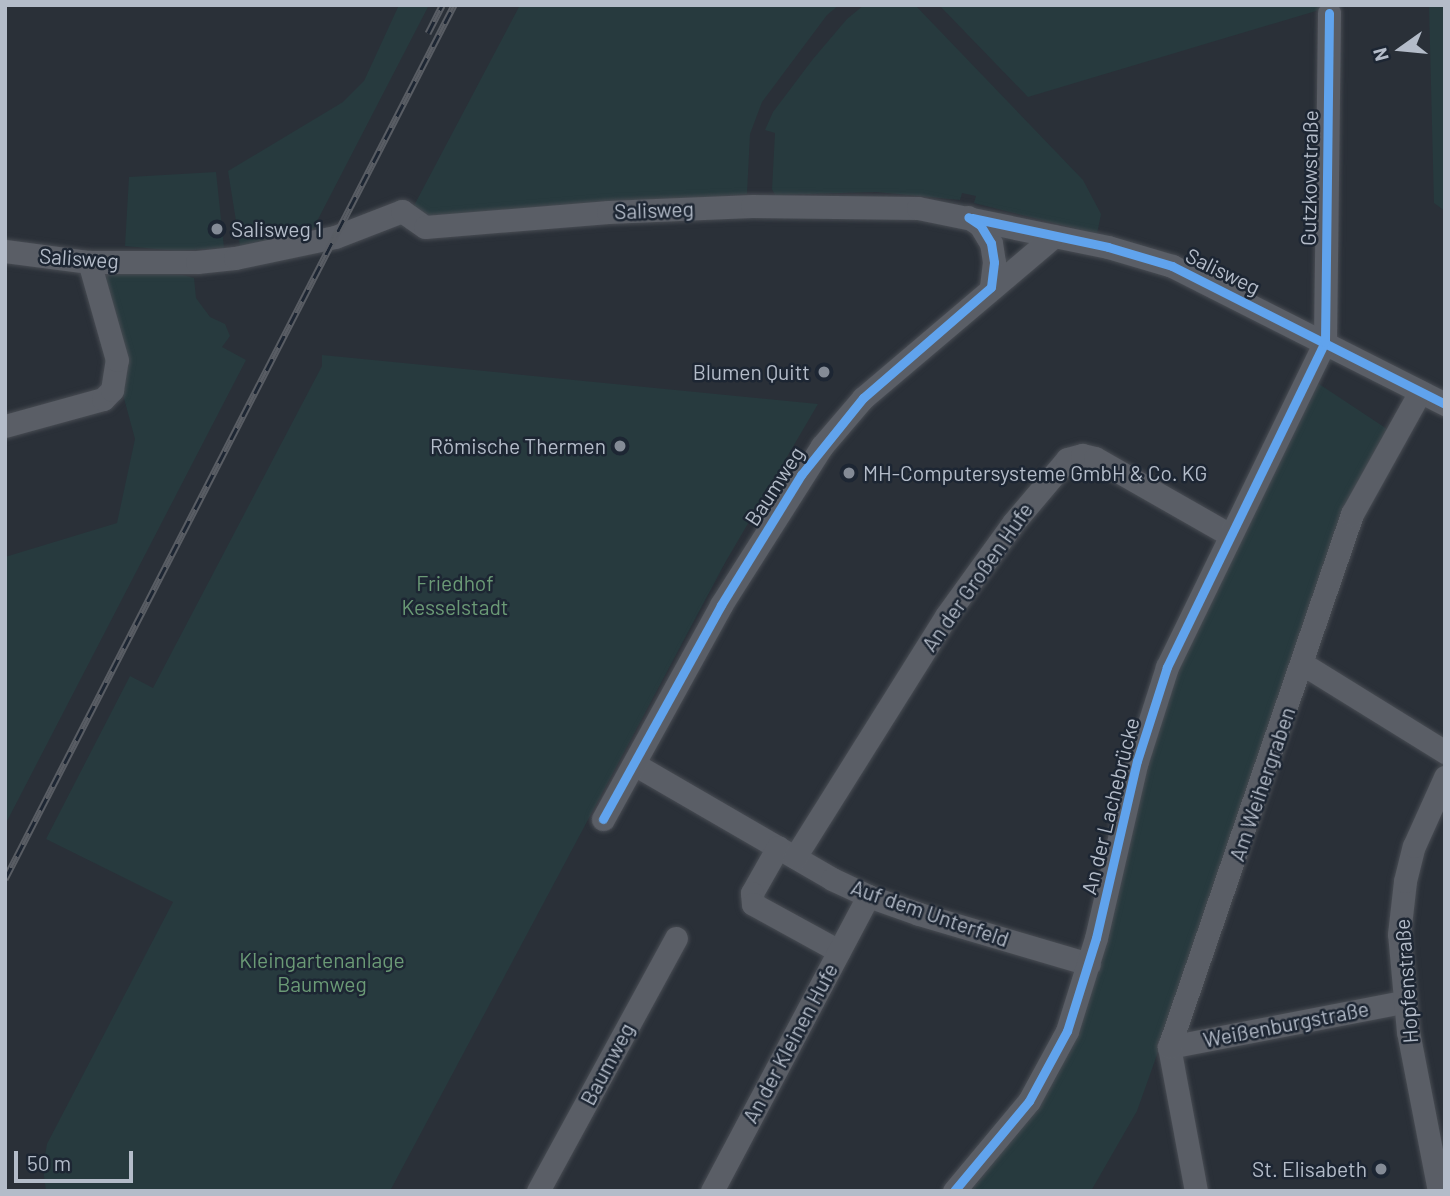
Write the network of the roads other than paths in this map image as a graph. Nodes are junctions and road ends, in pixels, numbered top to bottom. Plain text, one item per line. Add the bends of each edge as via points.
1 (1329, 13) dead end
2 (968, 217) junction
3 (1054, 236) junction
4 (5, 251) edge
5 (89, 262) junction
6 (991, 287) junction
7 (1325, 342) junction
8 (1420, 392) junction
9 (1445, 404) edge
10 (5, 426) edge
11 (1230, 535) junction
12 (1303, 664) junction
13 (1445, 752) edge
14 (634, 764) junction
15 (1445, 777) edge
16 (603, 819) dead end
17 (786, 852) junction
18 (868, 896) junction
19 (676, 938) dead end
20 (839, 951) junction
21 (1089, 964) junction
22 (1403, 1002) junction
23 (1169, 1047) junction
24 (538, 1191) edge
25 (712, 1191) edge
26 (954, 1191) edge
27 (1196, 1191) edge
28 (1439, 1191) edge

1 - 7 street, Gutzkowstraße
2 - 3 street, Salisweg
2 - 5 street, Salisweg via 887,205 752,206 509,218 425,227 402,211 335,237 235,258
2 - 6 street via 980,225 991,243
3 - 6 street, Baumweg
3 - 7 street, Salisweg via 1172,266
4 - 5 street, Salisweg
5 - 10 street via 117,360 112,390 103,399
6 - 14 street, Baumweg via 863,398 822,446 721,605
7 - 8 street, Salisweg
7 - 11 street, An der Lachebrücke
8 - 9 street, Salisweg
8 - 12 street, Am Weihergraben via 1352,514
11 - 17 street, An der Großen Hufe via 1095,458 1067,459 1013,523 946,616
11 - 21 street, An der Lachebrücke via 1180,638 1152,711
12 - 13 street
12 - 23 street, Am Weihergraben
14 - 16 street, Baumweg
14 - 17 street, Auf dem Unterfeld
15 - 22 street, Hopfenstraße via 1425,815 1405,881 1399,934
17 - 18 street, Auf dem Unterfeld
17 - 20 street via 752,893 753,904
18 - 20 street, An der Kleinen Hufe
18 - 21 street, Auf dem Unterfeld
19 - 24 street, Baumweg
20 - 25 street, An der Kleinen Hufe
21 - 26 street, An der Lachebrücke via 1067,1031 1040,1082
22 - 23 street, Weißenburgstraße
22 - 28 street, Hopfenstraße
23 - 27 street, Am Weihergraben

